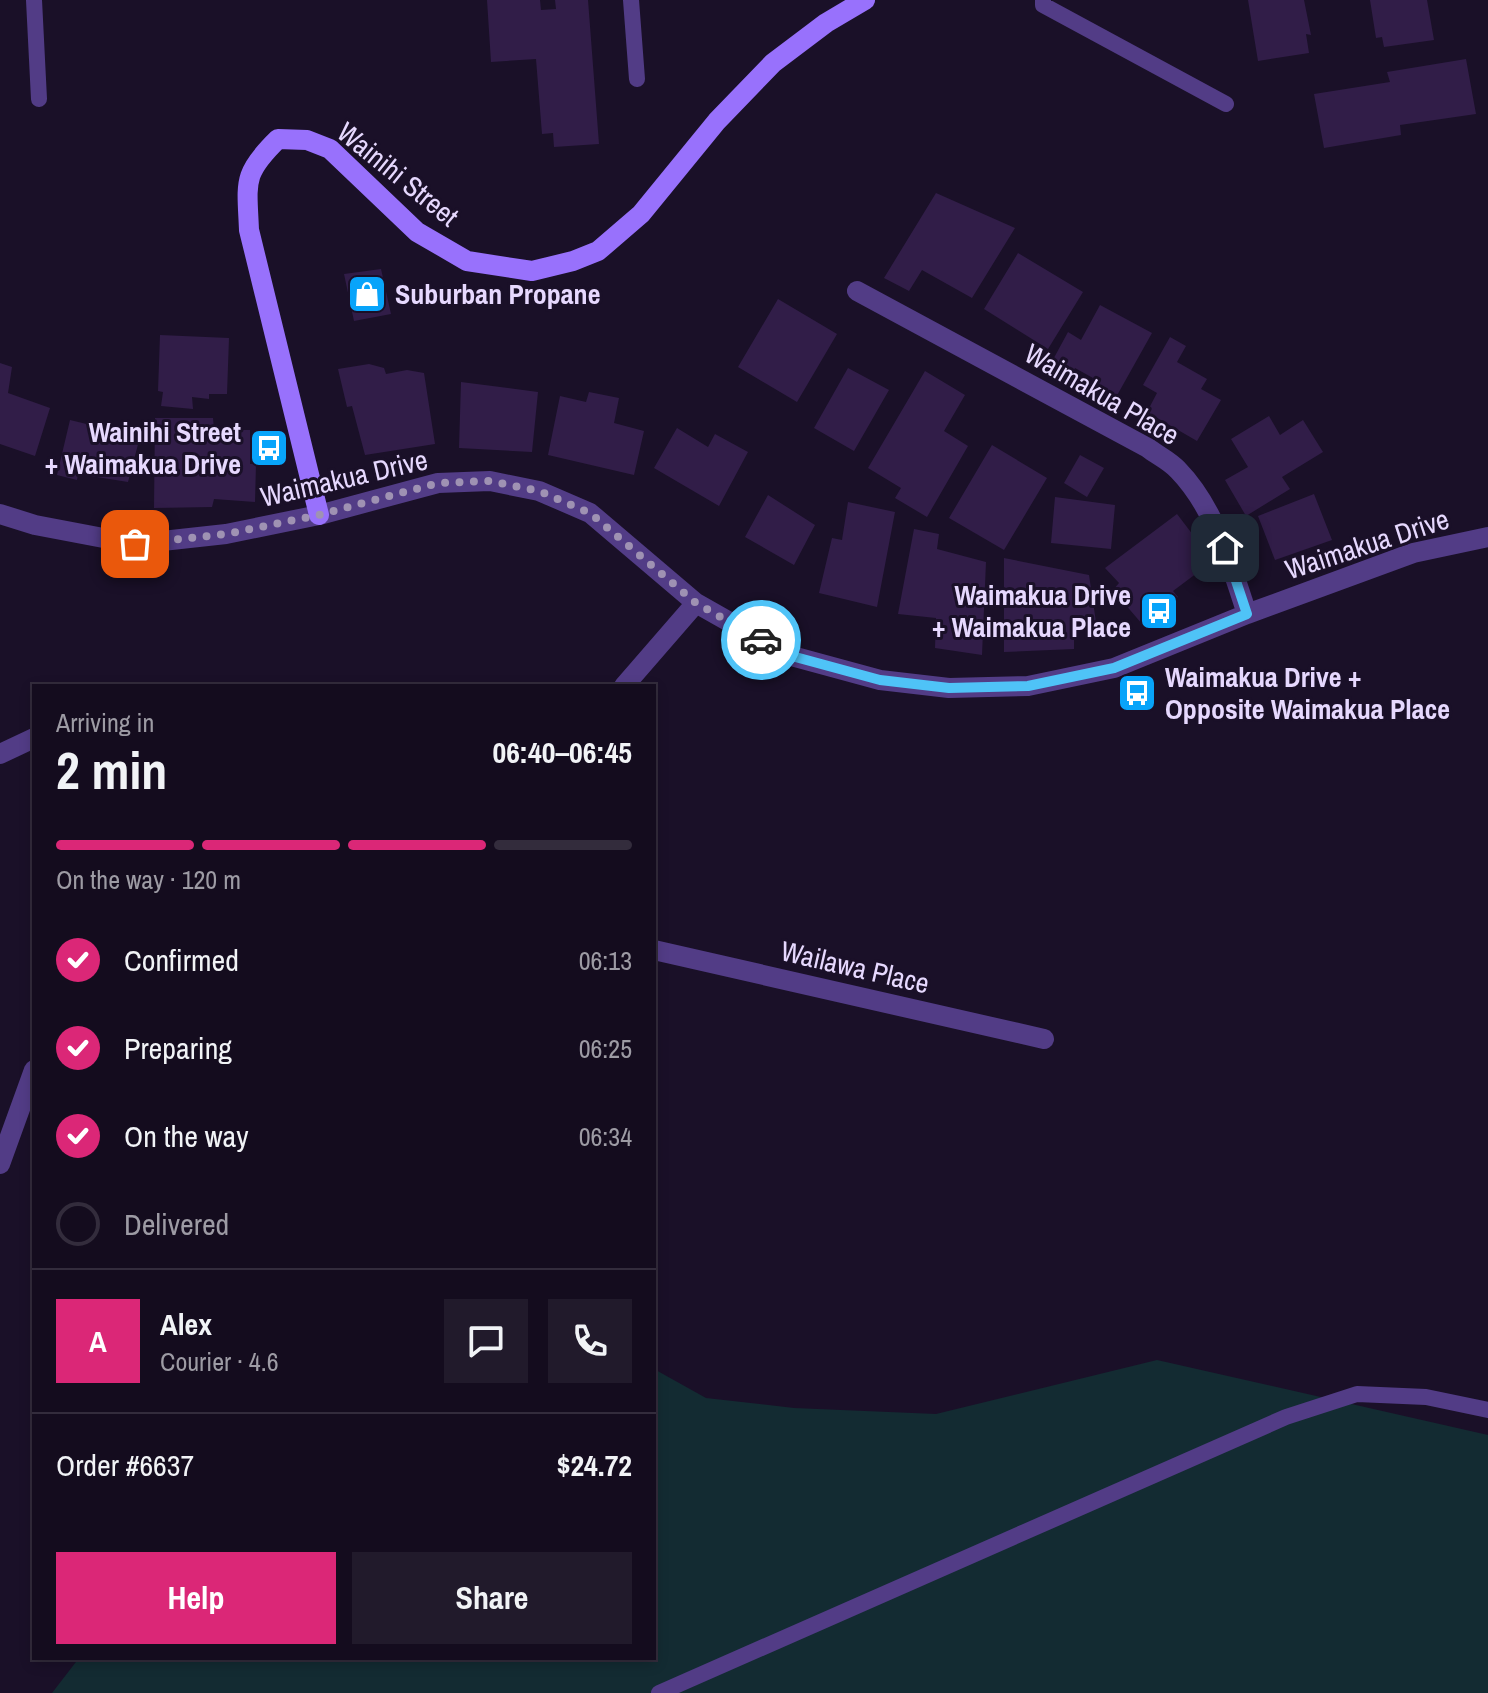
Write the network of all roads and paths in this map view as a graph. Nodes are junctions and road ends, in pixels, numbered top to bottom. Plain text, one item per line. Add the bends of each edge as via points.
1 (34, 0) edge
2 (631, 0) edge
3 (865, 0) edge
4 (1043, 0) edge
5 (637, 79) dead end
6 (39, 99) dead end
7 (1226, 104) dead end
8 (857, 291) dead end
9 (0, 514) edge
10 (319, 515) junction
11 (1488, 537) edge
12 (696, 603) junction
13 (1247, 614) junction
14 (626, 684) edge
15 (32, 739) edge
16 (0, 754) edge
17 (656, 950) edge
18 (1044, 1039) dead end
19 (32, 1076) edge
20 (0, 1164) edge
21 (1488, 1410) edge
22 (659, 1693) edge

1 - 6 lane
2 - 5 lane
3 - 10 street, Wainihi Street via 773,63 641,214 598,251 532,271 467,261 417,232 330,149 307,140 278,139 255,162 247,185 249,230
4 - 7 lane via 1043,5
8 - 13 street, Waimakua Place via 1177,468 1225,548
9 - 10 street, Waimakua Drive via 135,544 226,534
10 - 12 street, Waimakua Drive via 438,483 490,481 539,491 590,513
11 - 13 street, Waimakua Drive via 1413,553
12 - 13 street, Waimakua Drive via 788,655 880,680 949,688 1028,686 1114,668
12 - 14 street
15 - 16 street
17 - 18 street, Wailawa Place
19 - 20 street
21 - 22 lane via 1426,1397 1357,1394 1286,1417

